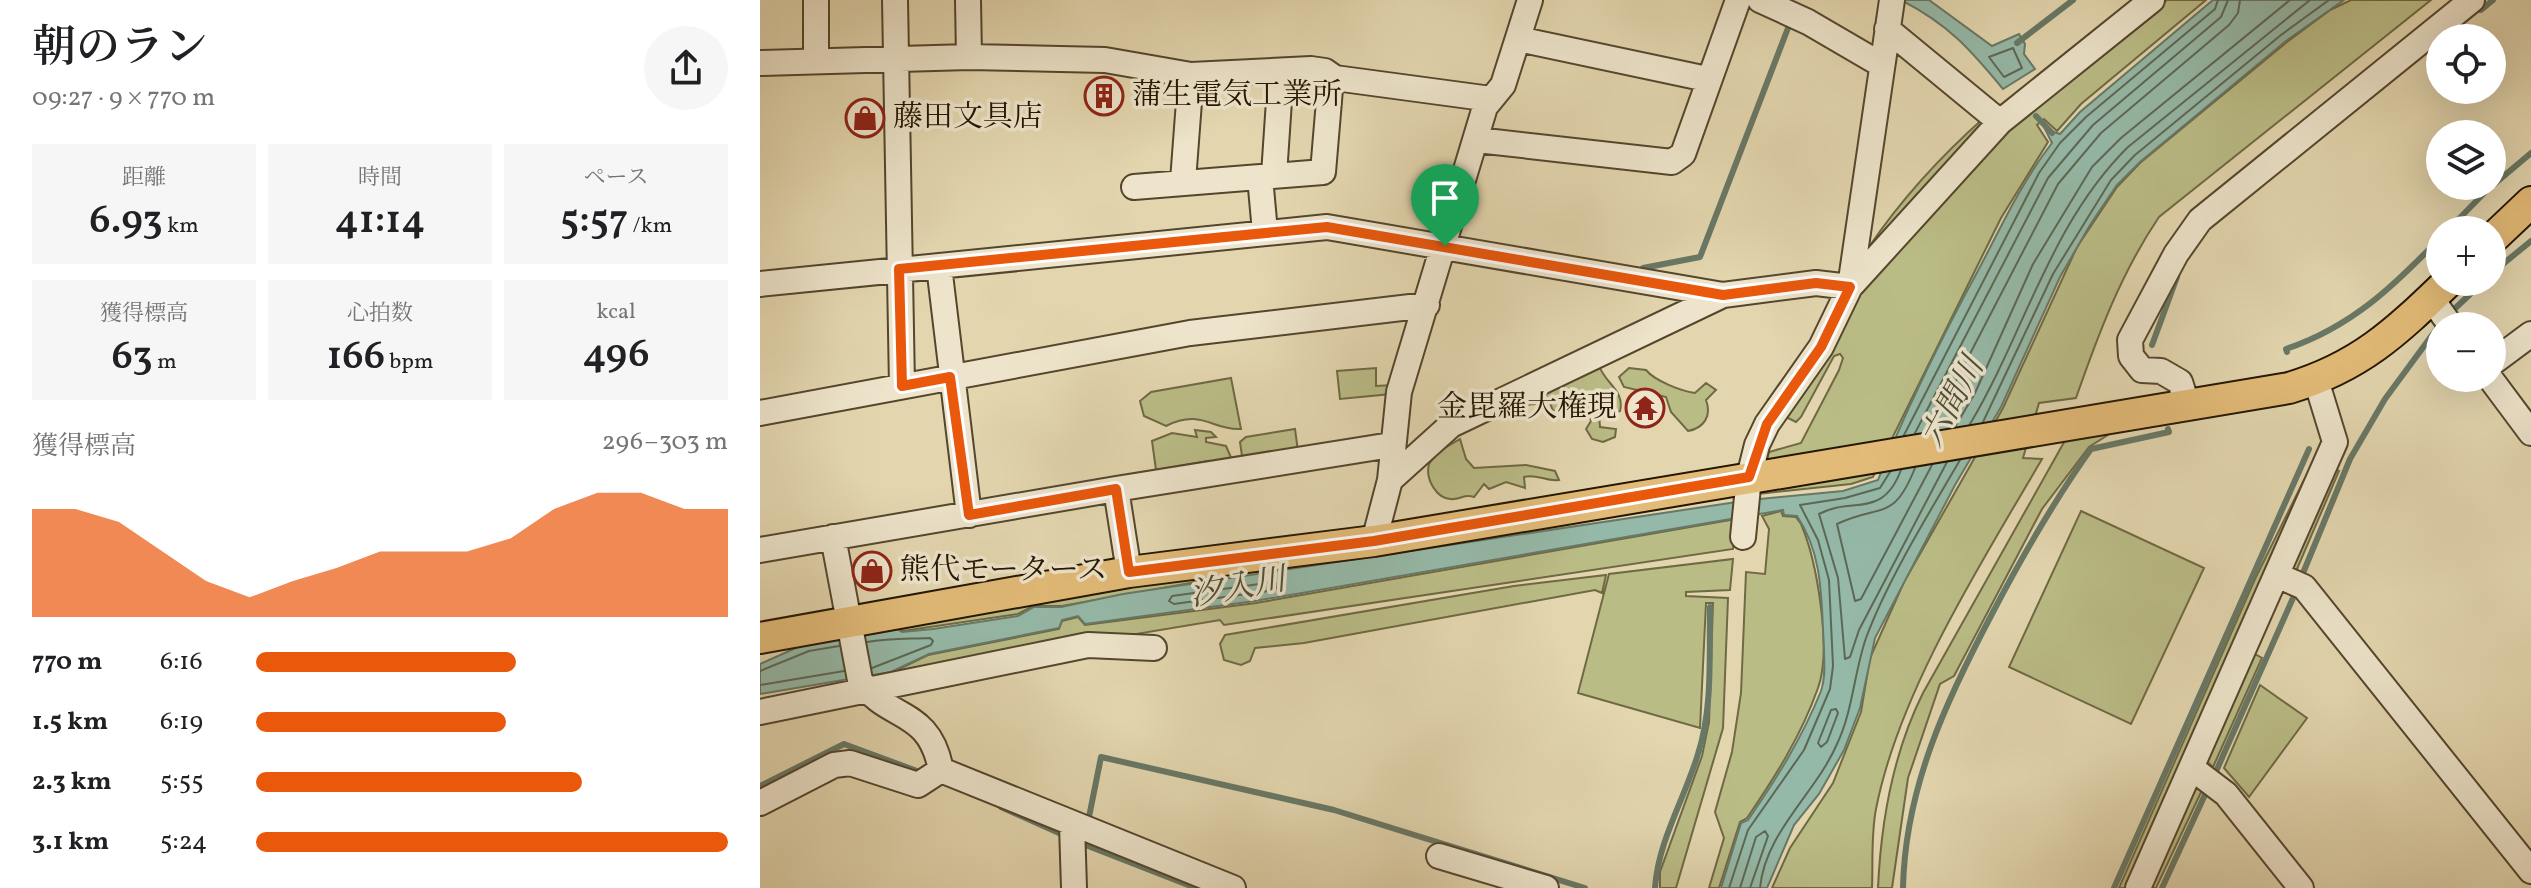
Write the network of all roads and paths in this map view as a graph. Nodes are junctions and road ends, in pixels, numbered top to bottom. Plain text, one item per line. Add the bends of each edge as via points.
1 (816, 0) edge
2 (895, 0) edge
3 (968, 0) edge
4 (1530, 0) edge
5 (1738, 0) edge
6 (1760, 0) edge
7 (1892, 0) edge
8 (2152, 0) edge
9 (2472, 0) edge
10 (1887, 29) junction
11 (1518, 39) junction
12 (895, 57) junction
13 (969, 57) junction
14 (816, 61) junction
15 (760, 63) edge
16 (1880, 64) junction
17 (1281, 71) junction
18 (1191, 75) junction
19 (1331, 77) junction
20 (1707, 79) junction
21 (1491, 99) junction
22 (2000, 122) junction
23 (1477, 140) junction
24 (1267, 176) junction
25 (1183, 181) junction
26 (1134, 187) dead end
27 (2531, 202) edge
28 (2506, 226) edge
29 (1265, 232) junction
30 (1445, 246) junction
31 (939, 266) junction
32 (899, 269) junction
33 (760, 284) edge
34 (1850, 287) junction
35 (1723, 295) junction
36 (2443, 304) edge
37 (1427, 305) junction
38 (2531, 334) edge
39 (2506, 356) edge
40 (950, 377) junction
41 (2316, 380) junction
42 (2506, 383) edge
43 (902, 386) junction
44 (2521, 401) edge
45 (2187, 404) junction
46 (760, 413) edge
47 (2531, 433) edge
48 (1391, 445) junction
49 (1390, 480) junction
50 (1751, 481) junction
51 (1116, 489) junction
52 (969, 515) junction
53 (833, 537) junction
54 (1743, 537) dead end
55 (1374, 541) junction
56 (760, 550) edge
57 (1129, 572) junction
58 (2291, 581) junction
59 (849, 628) junction
60 (760, 638) edge
61 (1154, 648) dead end
62 (863, 685) junction
63 (760, 712) edge
64 (933, 775) junction
65 (2206, 778) junction
66 (760, 803) edge
67 (1072, 833) junction
68 (1439, 856) dead end
69 (2531, 871) edge
70 (1074, 888) edge
71 (1233, 888) edge
72 (1546, 888) edge
73 (2138, 888) edge
74 (2301, 888) edge

1 - 14 street
2 - 12 street
3 - 13 street
4 - 11 street
5 - 20 street
6 - 16 street
7 - 10 street
8 - 22 street
9 - 45 street via 2200,220 2176,254 2130,340 2131,356 2142,370 2161,371 2180,382
10 - 16 street
10 - 22 street
11 - 20 street
11 - 21 street via 1503,85
12 - 13 street
12 - 14 street
12 - 32 street
13 - 18 street via 1105,60
14 - 15 street
16 - 34 street
17 - 18 street
17 - 19 street via 1311,69
17 - 24 street
18 - 25 street
19 - 21 street
19 - 24 street via 1323,172
20 - 23 street via 1683,154 1672,162
21 - 23 street
22 - 34 street
23 - 30 street
24 - 25 street
24 - 29 street
25 - 26 street
27 - 28 main road
29 - 30 street via 1327,227
29 - 31 street
30 - 35 street
30 - 37 street
31 - 32 street
31 - 40 street
32 - 33 street
32 - 43 street
34 - 35 street via 1816,283
34 - 50 street via 1821,347 1767,424
35 - 49 street via 1451,425
36 - 41 main road
37 - 40 street via 1190,333
37 - 48 street via 1399,392
38 - 39 street
40 - 43 street
40 - 52 street
41 - 45 main road
41 - 58 street via 2335,442
42 - 44 street
43 - 46 street
44 - 47 street
45 - 50 main road
48 - 49 street
48 - 51 street
49 - 55 street
50 - 54 street
50 - 55 main road
51 - 52 street
51 - 57 street
52 - 53 street
53 - 56 street
53 - 59 street
55 - 57 main road
57 - 59 main road
58 - 65 street
58 - 69 street
59 - 60 main road
59 - 62 street
61 - 62 street via 1088,645
62 - 63 street
62 - 64 street via 921,725 937,746
64 - 66 street via 918,785 850,763 834,765
64 - 67 street
65 - 73 street
65 - 74 street
67 - 70 street
67 - 71 street
68 - 72 street

